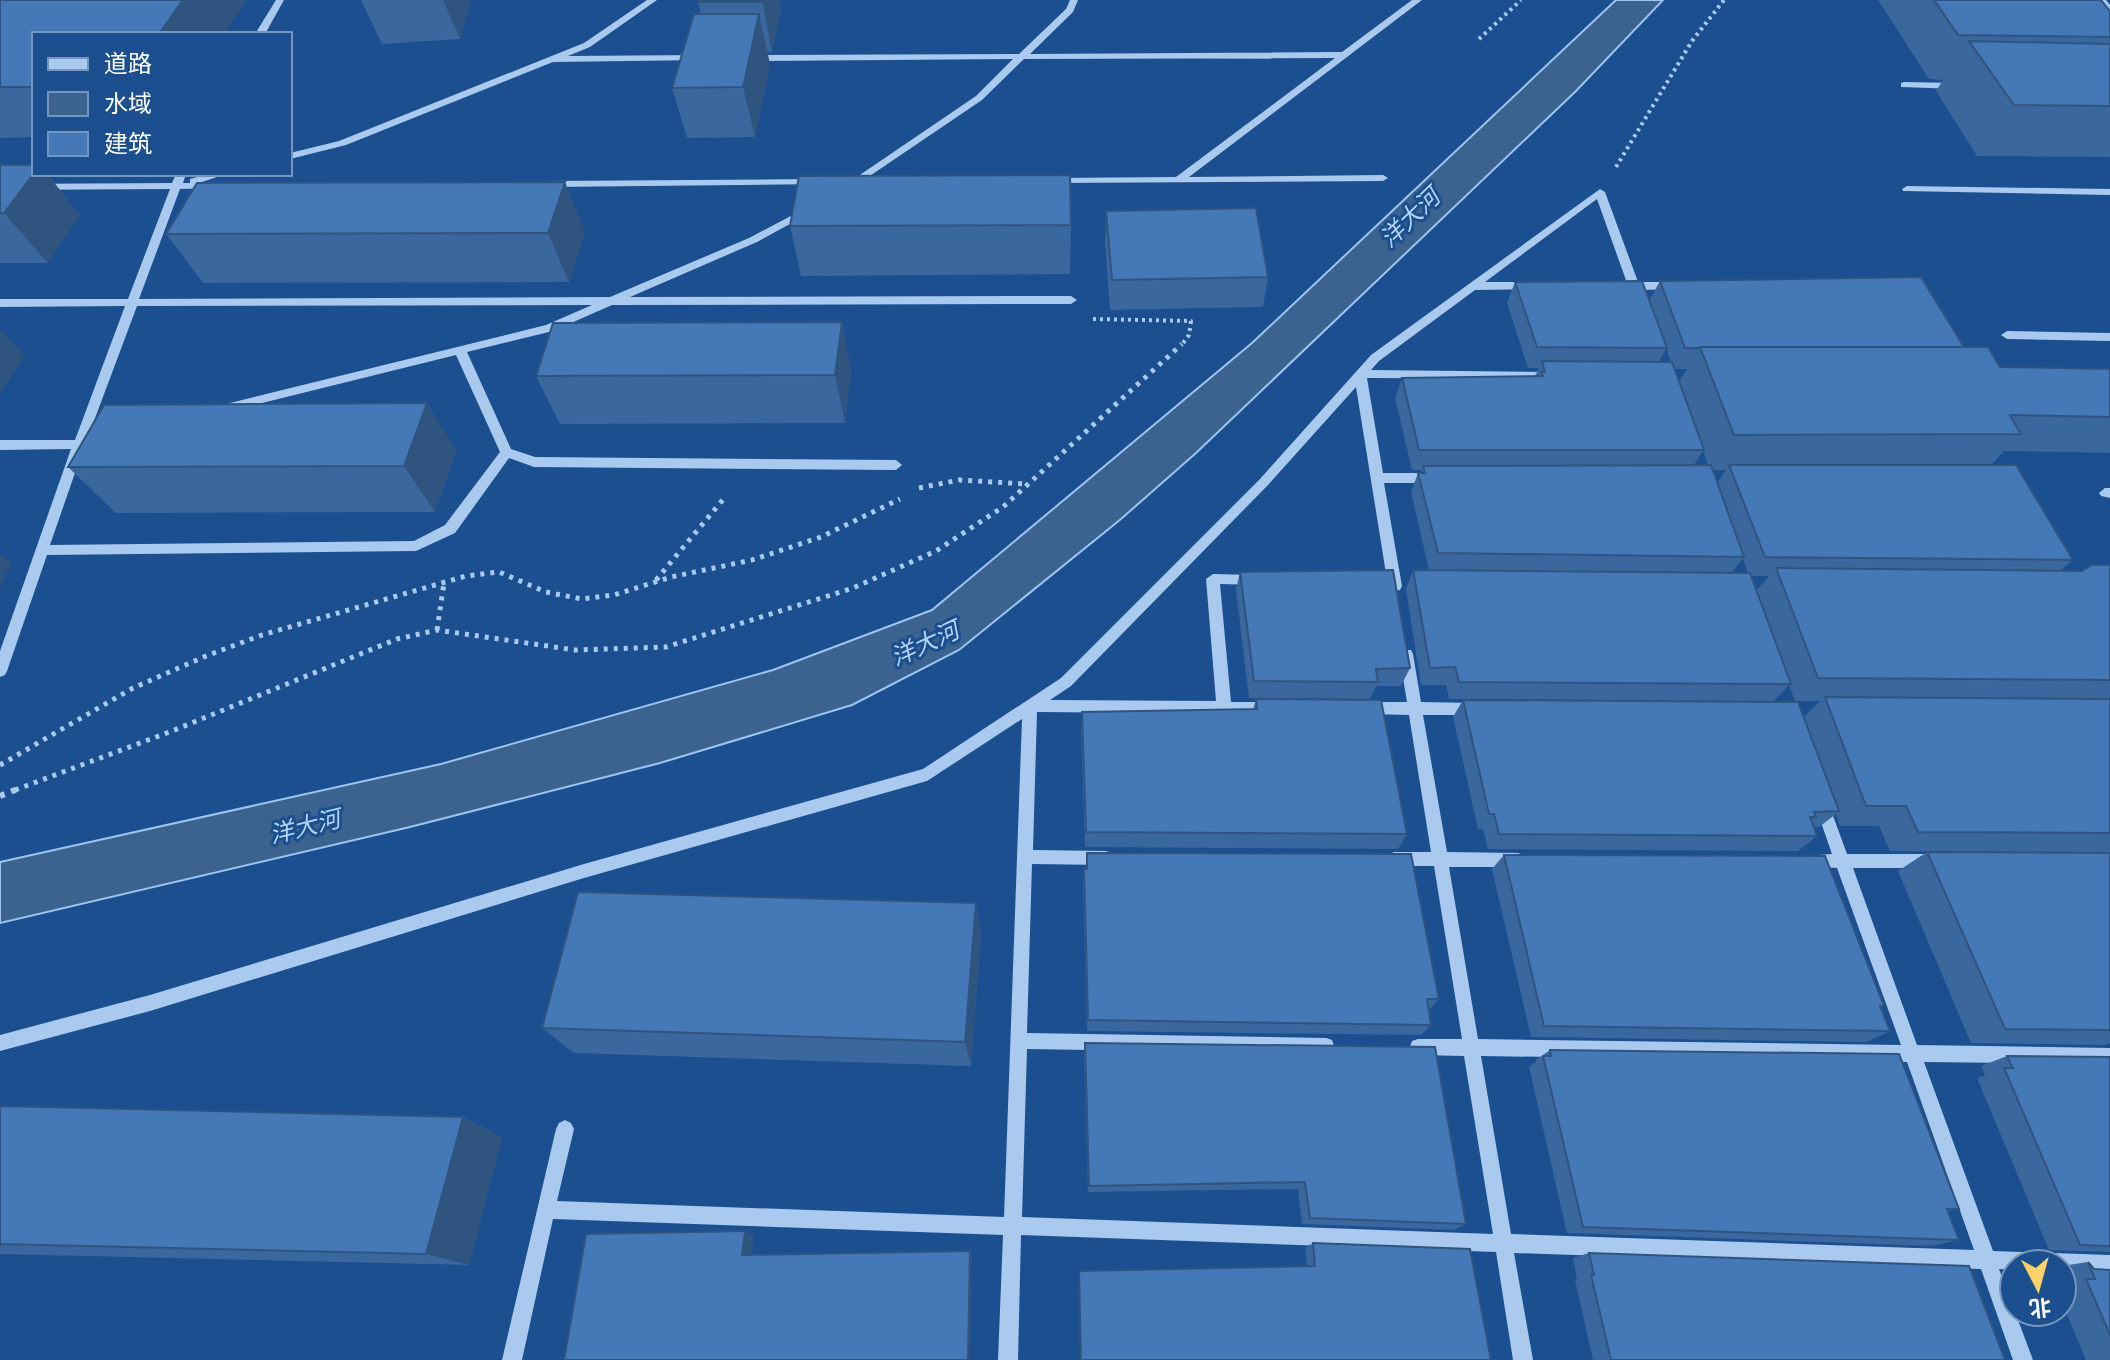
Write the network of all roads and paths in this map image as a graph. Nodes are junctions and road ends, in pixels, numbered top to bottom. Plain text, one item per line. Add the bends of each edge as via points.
1 (280, 0) edge
2 (653, 0) edge
3 (1074, 0) edge
4 (1418, 0) edge
5 (1521, 0) edge
6 (1724, 0) edge
7 (2101, 0) edge
8 (2110, 10) edge
9 (261, 32) edge
10 (1479, 39) dead end
11 (1345, 55) junction
12 (1023, 56) junction
13 (709, 58) edge
14 (740, 58) edge
15 (552, 59) junction
16 (1904, 85) dead end
17 (1967, 86) edge
18 (292, 156) edge
19 (1383, 178) dead end
20 (177, 180) edge
21 (221, 180) edge
22 (1178, 180) junction
23 (1041, 181) edge
24 (826, 182) edge
25 (858, 182) junction
26 (873, 182) edge
27 (540, 184) edge
28 (844, 185) edge
29 (0, 187) edge
30 (1907, 189) dead end
31 (1600, 192) junction
32 (2110, 192) edge
33 (819, 203) edge
34 (1474, 286) junction
35 (1547, 286) edge
36 (1627, 286) junction
37 (1695, 286) edge
38 (1071, 300) joint
39 (611, 301) junction
40 (131, 302) junction
41 (0, 303) edge
42 (1644, 312) edge
43 (2007, 335) dead end
44 (2110, 337) edge
45 (460, 350) junction
46 (1360, 374) junction
47 (1560, 376) edge
48 (216, 410) edge
49 (109, 436) edge
50 (79, 444) junction
51 (0, 445) edge
52 (506, 452) junction
53 (753, 464) junction
54 (896, 465) dead end
55 (1377, 478) junction
56 (1455, 478) edge
57 (1028, 484) junction
58 (42, 550) junction
59 (1273, 580) edge
60 (654, 582) junction
61 (444, 583) junction
62 (1399, 609) edge
63 (437, 630) junction
64 (1403, 638) edge
65 (0, 671) edge
66 (1030, 706) junction
67 (1224, 707) junction
68 (1288, 708) edge
69 (1351, 708) edge
70 (1415, 708) junction
71 (1493, 709) edge
72 (0, 765) edge
73 (1818, 792) edge
74 (0, 796) edge
75 (1026, 857) junction
76 (1121, 858) edge
77 (1377, 859) edge
78 (1440, 859) junction
79 (1533, 860) edge
80 (1797, 861) edge
81 (1843, 861) junction
82 (1953, 861) edge
83 (1020, 1041) junction
84 (0, 1043) edge
85 (1346, 1046) edge
86 (1393, 1047) edge
87 (1471, 1048) junction
88 (1913, 1054) junction
89 (2110, 1056) edge
90 (565, 1129) dead end
91 (546, 1210) junction
92 (1014, 1226) junction
93 (1503, 1243) junction
94 (1987, 1260) junction
95 (2110, 1264) edge
96 (512, 1360) edge
97 (1008, 1360) edge
98 (1523, 1360) edge
99 (2023, 1360) edge

1 - 9 lane
2 - 15 lane via 587,45
3 - 12 lane
4 - 11 lane
5 - 10 path
6 - 31 path via 1692,41
7 - 8 lane
11 - 12 lane
11 - 22 lane
12 - 14 lane
12 - 25 lane via 979,98
13 - 15 lane
15 - 18 lane via 342,143
16 - 17 lane
19 - 22 lane
20 - 21 lane
20 - 29 lane
20 - 40 lane
22 - 23 lane
24 - 27 lane
25 - 26 lane
25 - 28 lane
30 - 32 lane
31 - 34 lane
31 - 36 lane
33 - 39 lane via 753,240
34 - 35 lane
34 - 46 lane
36 - 37 lane
36 - 42 lane
38 - 39 lane
38 - 57 path via 1094,320 1191,321 1189,335
39 - 40 lane
39 - 45 lane via 549,328
40 - 41 lane
40 - 50 lane
43 - 44 lane
45 - 48 lane
45 - 52 lane
46 - 47 lane
46 - 55 lane
46 - 66 lane via 1264,482 1066,682
49 - 50 lane
50 - 51 lane
50 - 58 lane
52 - 53 lane via 534,462
52 - 58 lane via 450,529 416,546
53 - 54 lane
53 - 60 path
55 - 56 lane
55 - 62 lane
57 - 60 path via 941,480 821,537 752,560
57 - 63 path via 1003,507 922,557 853,588 666,647 575,650
58 - 65 lane
59 - 67 lane via 1213,579
60 - 61 path via 582,599 546,592 499,572
61 - 63 path
61 - 72 path via 206,656 133,688
63 - 74 path via 397,639
64 - 70 lane
66 - 67 lane
66 - 75 lane
66 - 84 lane via 927,774
67 - 68 lane
69 - 70 lane
70 - 71 lane
70 - 78 lane
73 - 81 lane
75 - 76 lane
75 - 83 lane
77 - 78 lane
78 - 79 lane
78 - 87 lane
80 - 81 lane
81 - 82 lane
81 - 88 lane
83 - 85 lane
83 - 92 lane
86 - 87 lane
87 - 88 lane
87 - 93 lane
88 - 89 lane
88 - 94 lane
90 - 91 lane
91 - 92 lane
91 - 96 lane
92 - 93 lane
92 - 97 lane
93 - 94 lane
93 - 98 lane
94 - 95 lane
94 - 99 lane

